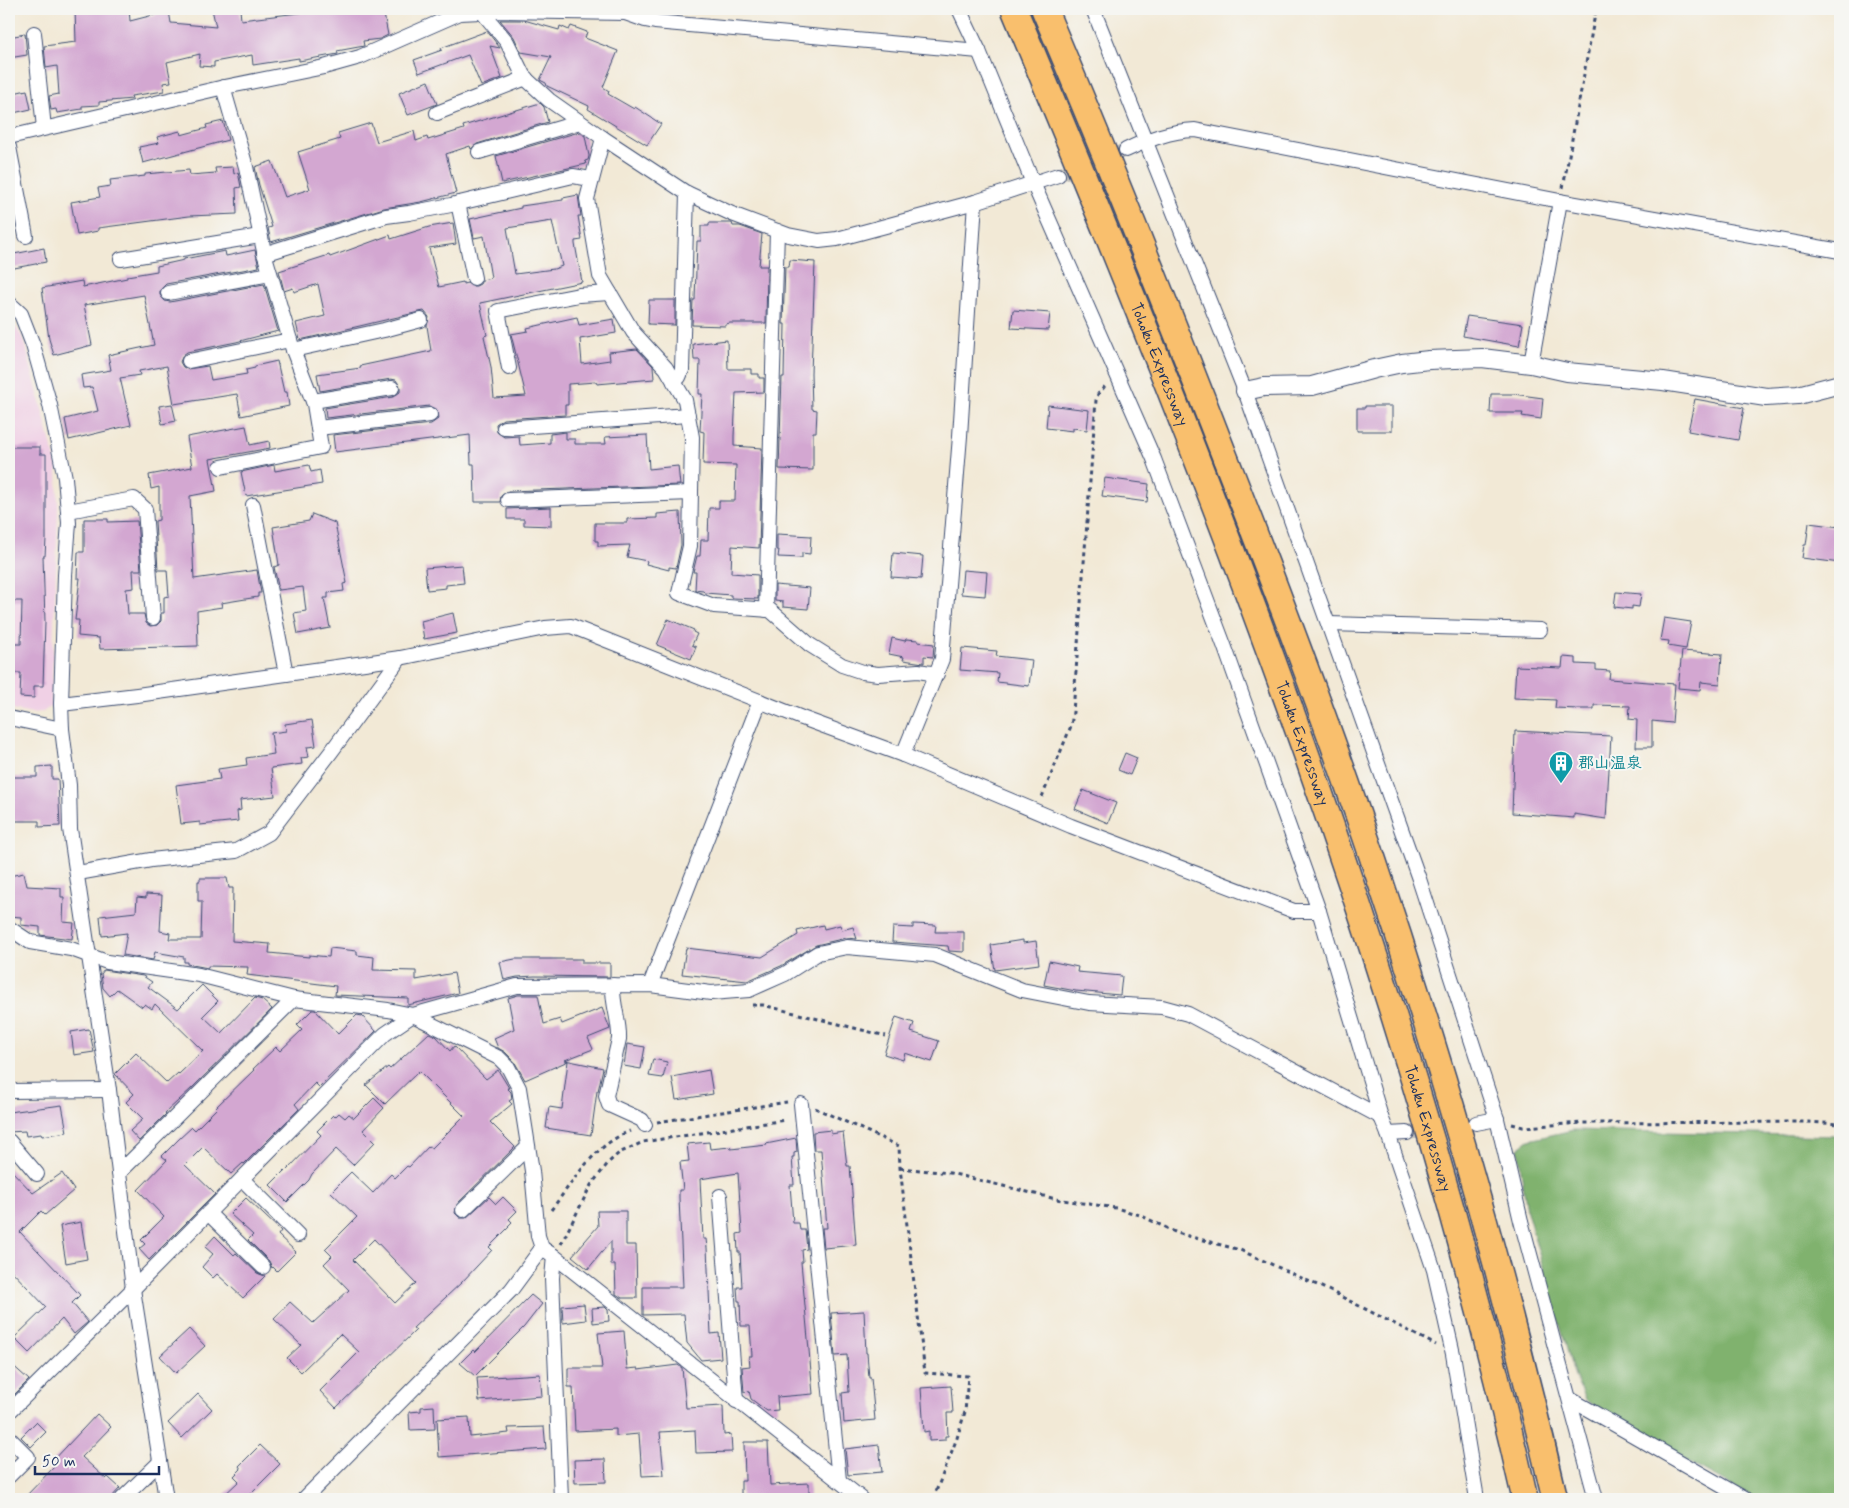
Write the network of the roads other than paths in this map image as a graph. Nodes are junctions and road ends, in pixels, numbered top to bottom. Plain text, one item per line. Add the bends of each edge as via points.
1 (959, 9) edge
2 (1014, 9) edge
3 (1044, 9) edge
4 (1093, 9) edge
5 (451, 12) edge
6 (483, 13) junction
7 (34, 32) dead end
8 (979, 51) junction
9 (526, 78) junction
10 (223, 87) junction
11 (437, 113) dead end
12 (580, 122) junction
13 (44, 128) junction
14 (9, 137) edge
15 (603, 138) junction
16 (1145, 141) junction
17 (9, 147) edge
18 (1126, 150) tunnel mouth
19 (479, 152) dead end
20 (1058, 175) tunnel mouth
21 (591, 179) junction
22 (1033, 183) junction
23 (687, 193) junction
24 (1560, 201) junction
25 (975, 202) junction
26 (458, 203) junction
27 (777, 231) junction
28 (26, 236) dead end
29 (260, 236) junction
30 (1840, 251) edge
31 (264, 254) junction
32 (121, 259) dead end
33 (270, 274) junction
34 (474, 278) dead end
35 (168, 293) dead end
36 (610, 293) junction
37 (9, 303) edge
38 (421, 320) dead end
39 (291, 345) junction
40 (189, 361) dead end
41 (1531, 364) junction
42 (509, 368) dead end
43 (674, 382) junction
44 (1840, 384) edge
45 (392, 388) dead end
46 (1245, 391) junction
47 (313, 401) junction
48 (430, 415) dead end
49 (688, 415) junction
50 (318, 428) junction
51 (504, 428) dead end
52 (221, 467) dead end
53 (691, 494) junction
54 (508, 500) dead end
55 (253, 505) dead end
56 (68, 511) junction
57 (766, 610) junction
58 (153, 618) dead end
59 (1329, 624) junction
60 (1540, 630) dead end
61 (400, 658) junction
62 (286, 674) junction
63 (937, 674) junction
64 (760, 701) junction
65 (62, 704) junction
66 (9, 718) edge
67 (62, 729) junction
68 (903, 755) junction
69 (78, 873) junction
70 (1319, 911) junction
71 (9, 928) edge
72 (89, 954) junction
73 (650, 985) junction
74 (613, 986) junction
75 (294, 999) junction
76 (413, 1016) junction
77 (109, 1090) junction
78 (9, 1091) edge
79 (801, 1104) road end
80 (1381, 1118) junction
81 (1497, 1120) junction
82 (1476, 1123) tunnel mouth
83 (645, 1125) road end
84 (1407, 1133) tunnel mouth
85 (1388, 1134) junction
86 (9, 1141) edge
87 (528, 1147) junction
88 (119, 1172) junction
89 (37, 1174) dead end
90 (242, 1179) junction
91 (720, 1196) dead end
92 (463, 1210) dead end
93 (208, 1213) junction
94 (298, 1235) dead end
95 (542, 1248) junction
96 (554, 1256) junction
97 (263, 1267) dead end
98 (133, 1289) junction
99 (1570, 1399) junction
100 (736, 1401) junction
101 (9, 1412) edge
102 (9, 1438) edge
103 (160, 1462) junction
104 (9, 1476) edge
105 (839, 1480) junction
106 (122, 1499) edge
107 (166, 1499) edge
108 (304, 1499) edge
109 (561, 1499) edge
110 (862, 1499) edge
111 (1478, 1499) edge
112 (1525, 1499) edge
113 (1555, 1499) edge
114 (1596, 1499) edge
115 (1745, 1499) edge

1 - 8 street
2 - 112 highway, Tohoku Expressway via 1151,340 1245,586 1340,850 1438,1158 1504,1405
3 - 113 highway, Tohoku Expressway via 1099,137 1262,551 1368,843 1428,1028 1498,1266
4 - 16 street
5 - 6 street
5 - 10 street via 360,57
6 - 8 street via 625,13 655,22
6 - 9 street via 507,42
7 - 13 street
8 - 22 street
9 - 11 street
9 - 12 street via 549,100
10 - 13 street
10 - 29 street via 246,167
12 - 15 street
12 - 19 street
13 - 14 street
15 - 21 street
15 - 23 street
16 - 18 street
16 - 24 street via 1178,131 1195,130
16 - 46 street
17 - 28 street
20 - 22 street
21 - 26 street via 572,176
21 - 36 street via 586,199 600,276
22 - 25 street
22 - 70 street via 1154,458
23 - 27 street
23 - 43 street via 682,370
24 - 30 street
24 - 41 street
25 - 27 street via 818,241
25 - 63 street via 958,465 942,659
26 - 31 street via 386,216
26 - 34 street
27 - 57 street
29 - 31 street
29 - 32 street
31 - 33 street
33 - 35 street
33 - 39 street
36 - 42 street via 579,295 498,310
36 - 43 street via 633,332 666,368
37 - 56 street via 21,314 34,345 63,468
38 - 39 street via 384,330
39 - 40 street
39 - 47 street
41 - 44 street via 1567,372 1663,381 1766,397 1798,395
41 - 46 street via 1482,358 1429,360 1374,369 1312,386 1264,387
43 - 49 street via 685,400
45 - 47 street
46 - 59 street
47 - 50 street
48 - 50 street
49 - 51 street
49 - 53 street via 692,436
50 - 52 street via 321,447
53 - 54 street
53 - 57 street via 690,546 679,593 714,606
55 - 62 street
56 - 58 street via 134,499 145,509
56 - 65 street
57 - 63 street via 810,645 842,665 878,674 918,671
59 - 60 street
59 - 81 street via 1419,879
61 - 62 street
61 - 64 street via 545,628 571,626
61 - 69 street via 268,833 236,851 151,860
62 - 65 street
63 - 68 street
64 - 68 street
64 - 73 street
65 - 67 street
66 - 67 street
67 - 69 street via 69,785 70,829
68 - 70 street via 1036,811 1294,911
69 - 72 street
70 - 80 street
71 - 72 street via 30,942
72 - 75 street via 108,962 198,975
72 - 77 street
73 - 74 street
73 - 80 street via 711,993 749,990 785,974 818,953 847,947 935,955 1022,990 1089,1003 1162,1007 1188,1014
74 - 76 street via 517,986
74 - 83 street via 612,999 619,1032 606,1096 609,1105 642,1120
75 - 76 street
75 - 88 street
76 - 87 street via 504,1062 518,1088
76 - 90 street via 384,1034
77 - 78 street
77 - 88 street
79 - 105 street
80 - 85 street
81 - 82 street
81 - 99 street via 1520,1221
84 - 85 street
85 - 111 street via 1434,1270 1453,1354
86 - 89 street
87 - 92 street
87 - 95 street
88 - 98 street
90 - 93 street
90 - 94 street
91 - 100 street
93 - 97 street
93 - 98 street
95 - 96 street
95 - 108 street via 511,1290
96 - 100 street
96 - 109 street via 552,1278
98 - 101 street
98 - 103 street
99 - 114 street
99 - 115 street
100 - 105 street
102 - 104 street via 28,1457
103 - 106 street
103 - 107 street
105 - 110 street

